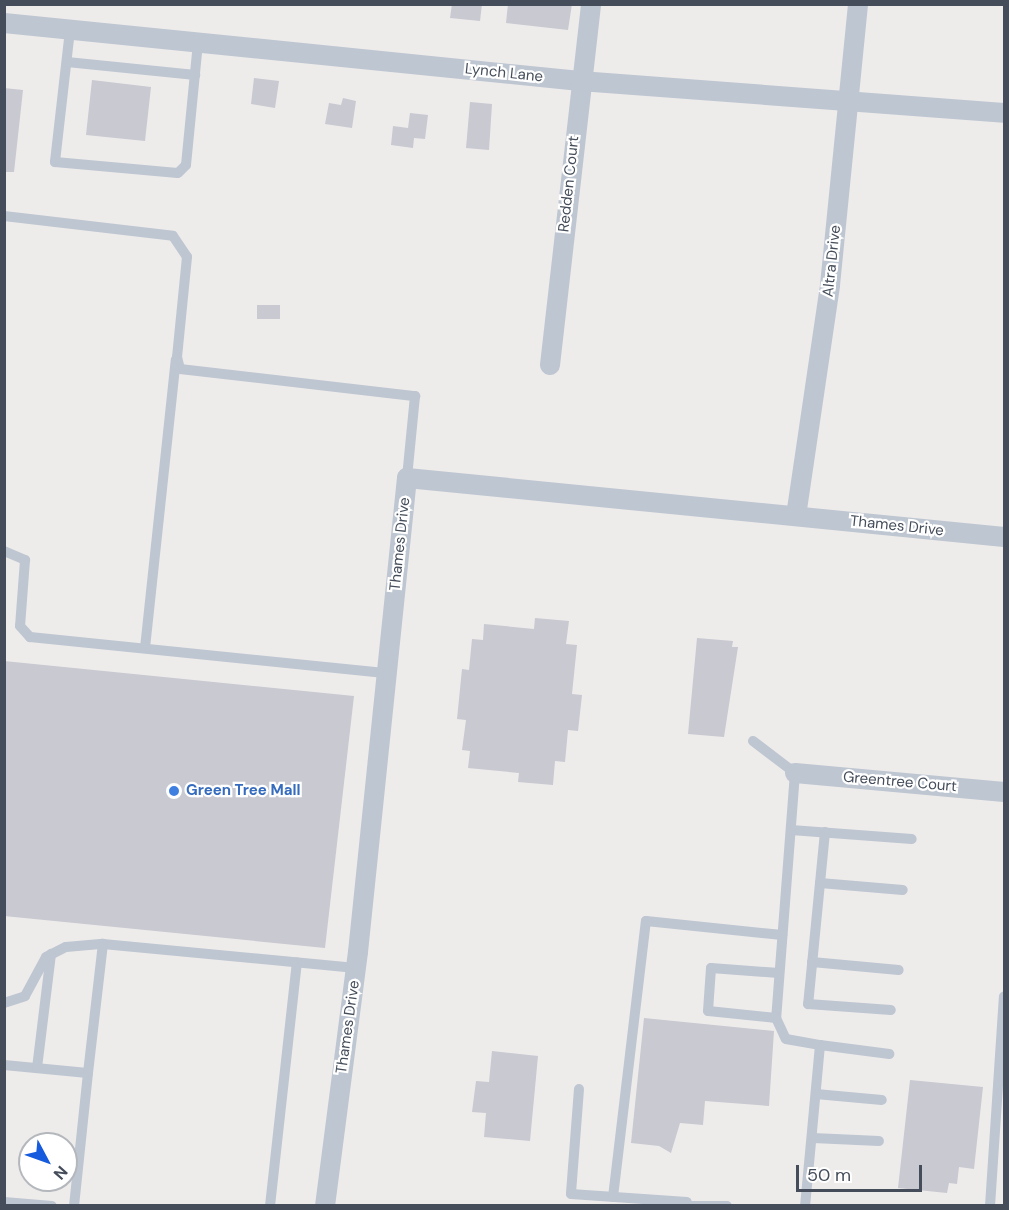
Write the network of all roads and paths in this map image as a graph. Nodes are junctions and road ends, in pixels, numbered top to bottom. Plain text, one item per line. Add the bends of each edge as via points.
1 (591, 4) edge
2 (858, 4) edge
3 (12, 17) edge
4 (70, 30) junction
5 (198, 43) junction
6 (67, 62) junction
7 (195, 75) junction
8 (580, 81) junction
9 (848, 102) junction
10 (1005, 113) edge
11 (4, 216) edge
12 (177, 357) junction
13 (550, 365) dead end
14 (407, 478) junction
15 (796, 516) junction
16 (1005, 537) edge
17 (4, 551) edge
18 (145, 648) junction
19 (387, 673) junction
20 (753, 741) dead end
21 (795, 773) junction
22 (1005, 792) edge
23 (791, 830) junction
24 (825, 832) junction
25 (912, 839) dead end
26 (820, 883) junction
27 (903, 890) dead end
28 (782, 935) junction
29 (103, 944) junction
30 (51, 954) junction
31 (297, 962) junction
32 (812, 962) junction
33 (356, 968) junction
34 (899, 970) dead end
35 (778, 974) junction
36 (1005, 996) edge
37 (4, 1003) edge
38 (891, 1010) dead end
39 (776, 1018) junction
40 (820, 1046) junction
41 (889, 1054) dead end
42 (4, 1065) edge
43 (38, 1068) junction
44 (88, 1073) junction
45 (579, 1089) dead end
46 (816, 1094) junction
47 (882, 1100) dead end
48 (813, 1138) junction
49 (879, 1141) dead end
50 (613, 1197) junction
51 (4, 1202) edge
52 (686, 1204) edge
53 (52, 1206) edge
54 (74, 1206) edge
55 (270, 1206) edge
56 (325, 1206) edge
57 (727, 1206) edge
58 (805, 1206) edge
59 (990, 1206) edge

1 - 8 street, Redden Court
2 - 9 street, Altra Drive
3 - 4 street, Lynch Lane
4 - 5 street, Lynch Lane
4 - 6 lane
5 - 7 lane
5 - 8 street, Lynch Lane
6 - 7 lane
6 - 7 lane via 55,162 178,173 186,165
8 - 9 street, Lynch Lane
8 - 13 street, Redden Court
9 - 10 street, Lynch Lane
9 - 15 street, Altra Drive via 830,285
11 - 12 lane via 173,236 187,257
12 - 14 lane via 187,373 415,396
12 - 18 lane
14 - 15 street, Thames Drive
14 - 19 street, Thames Drive
15 - 16 street, Thames Drive
17 - 18 lane via 21,555 26,564 24,633
18 - 19 lane
19 - 33 street, Thames Drive
20 - 21 lane
21 - 22 street, Greentree Court
21 - 23 lane
23 - 24 lane
23 - 28 lane
24 - 25 lane
24 - 26 lane
26 - 27 lane
26 - 32 lane
28 - 35 lane
28 - 50 lane via 646,921
29 - 30 lane via 66,947
29 - 31 lane
29 - 44 lane
30 - 37 lane via 25,996
30 - 43 lane
31 - 33 lane
31 - 55 lane
32 - 34 lane
32 - 38 lane via 808,1004
33 - 56 street, Thames Drive
35 - 39 lane
35 - 39 lane via 711,968 708,1011
36 - 59 lane
39 - 40 lane via 786,1039
40 - 41 lane
40 - 46 lane
42 - 43 lane
43 - 44 lane
44 - 54 lane
45 - 50 lane via 571,1194
46 - 47 lane
46 - 48 lane
48 - 49 lane
48 - 58 lane
50 - 52 lane
51 - 53 lane
52 - 57 lane

